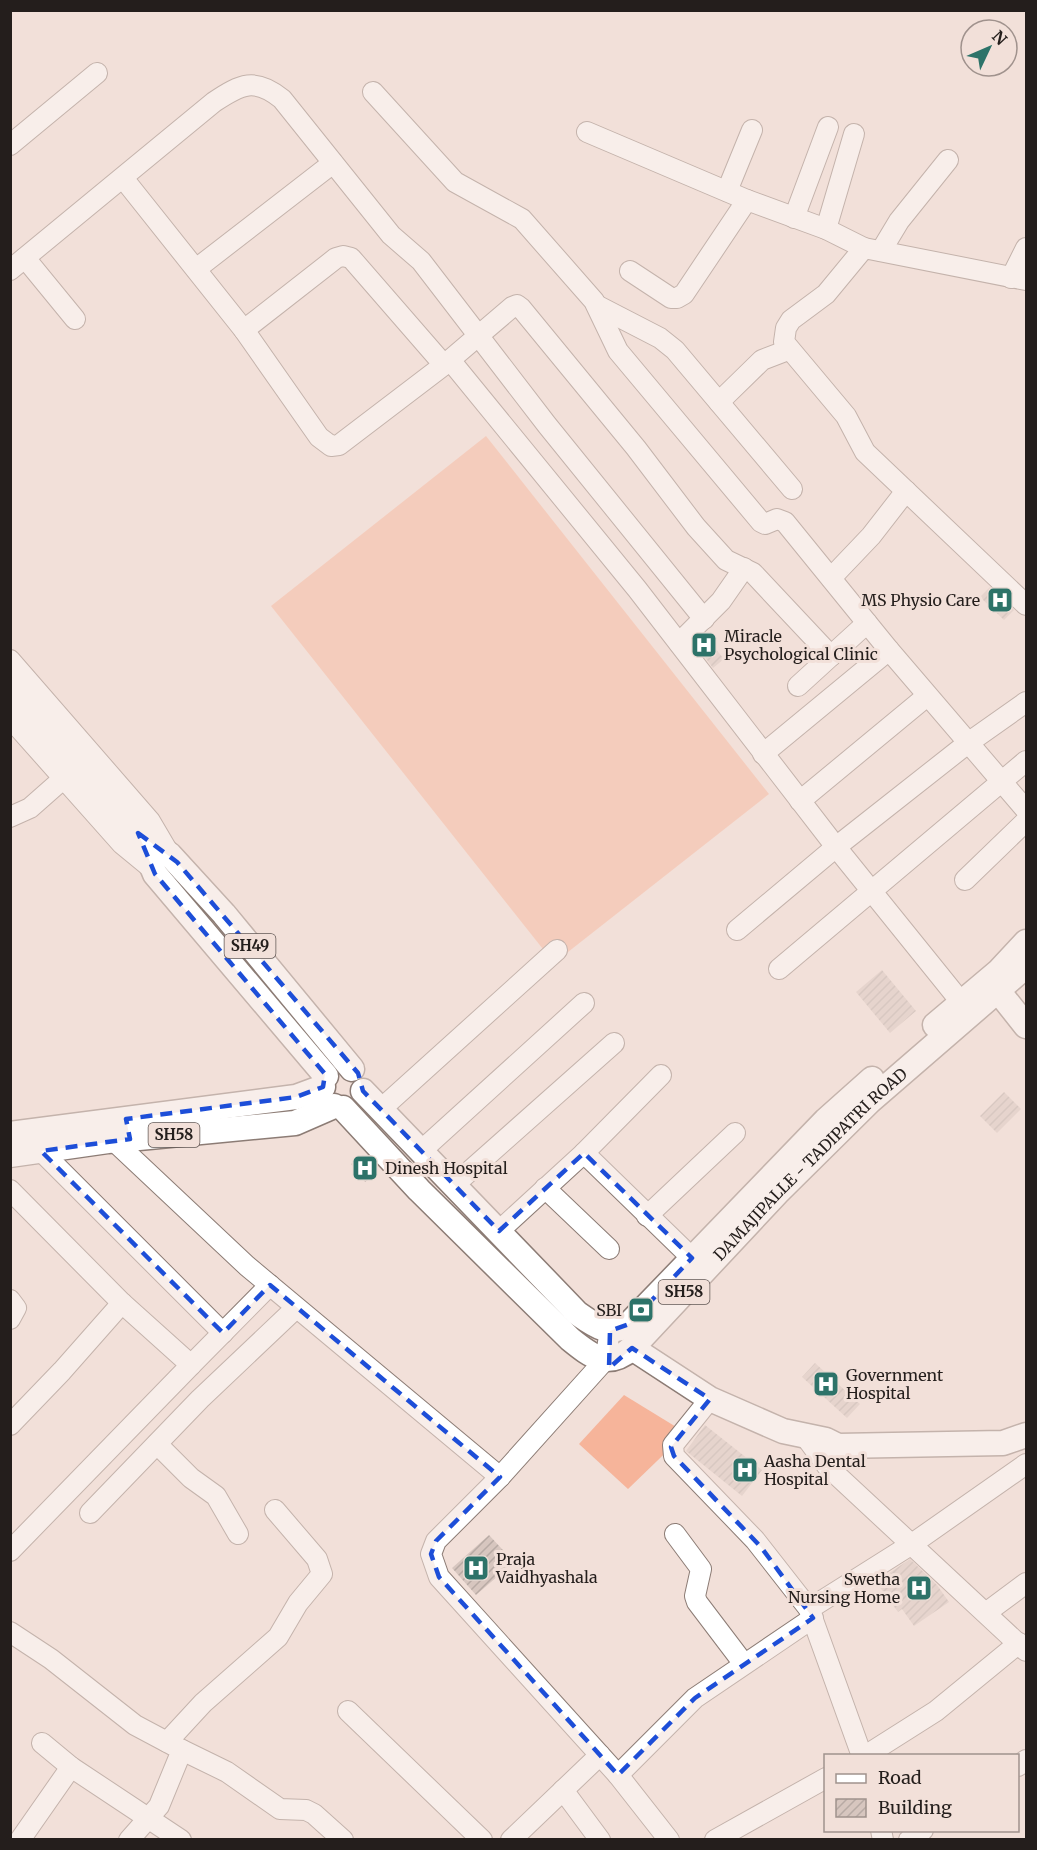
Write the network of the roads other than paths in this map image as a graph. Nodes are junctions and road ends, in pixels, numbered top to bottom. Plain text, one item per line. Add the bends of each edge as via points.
1 (97, 73) dead end
2 (373, 92) dead end
3 (828, 127) dead end
4 (752, 130) dead end
5 (587, 132) dead end
6 (854, 134) dead end
7 (10, 145) edge
8 (948, 160) dead end
9 (333, 163) junction
10 (123, 178) junction
11 (727, 191) junction
12 (747, 200) junction
13 (794, 218) junction
14 (826, 229) junction
15 (1026, 248) edge
16 (872, 250) junction
17 (18, 264) edge
18 (196, 269) junction
19 (630, 272) dead end
20 (1019, 279) edge
21 (598, 306) junction
22 (75, 319) dead end
23 (244, 330) junction
24 (477, 336) junction
25 (788, 350) junction
26 (447, 362) junction
27 (719, 402) junction
28 (792, 489) dead end
29 (906, 491) junction
30 (744, 568) junction
31 (831, 578) junction
32 (1026, 605) edge
33 (704, 619) junction
34 (867, 623) junction
35 (679, 644) junction
36 (889, 650) junction
37 (831, 656) junction
38 (10, 660) edge
39 (798, 686) dead end
40 (10, 689) edge
41 (927, 696) junction
42 (1026, 702) edge
43 (10, 718) edge
44 (968, 743) junction
45 (763, 754) junction
46 (1026, 761) edge
47 (64, 778) junction
48 (1001, 782) junction
49 (800, 801) junction
50 (1026, 810) edge
51 (10, 817) edge
52 (1026, 821) edge
53 (836, 847) junction
54 (160, 861) junction
55 (965, 880) dead end
56 (871, 891) junction
57 (737, 930) dead end
58 (1026, 942) edge
59 (557, 950) dead end
60 (1026, 966) edge
61 (779, 969) dead end
62 (999, 992) junction
63 (961, 1002) junction
64 (584, 1003) dead end
65 (1026, 1026) edge
66 (614, 1044) dead end
67 (352, 1069) junction
68 (661, 1075) dead end
69 (363, 1091) junction
70 (332, 1094) junction
71 (381, 1109) junction
72 (123, 1133) junction
73 (735, 1133) dead end
74 (10, 1134) edge
75 (41, 1151) junction
76 (421, 1151) junction
77 (584, 1153) junction
78 (10, 1155) edge
79 (454, 1185) junction
80 (545, 1188) junction
81 (10, 1190) edge
82 (647, 1216) junction
83 (499, 1231) junction
84 (609, 1249) dead end
85 (692, 1258) junction
86 (270, 1285) junction
87 (10, 1300) edge
88 (122, 1303) junction
89 (296, 1308) junction
90 (10, 1319) edge
91 (223, 1333) junction
92 (622, 1336) junction
93 (605, 1360) junction
94 (191, 1365) junction
95 (710, 1400) junction
96 (10, 1425) edge
97 (1021, 1436) edge
98 (816, 1438) junction
99 (157, 1444) junction
100 (1026, 1464) edge
101 (500, 1477) junction
102 (275, 1510) dead end
103 (90, 1513) dead end
104 (238, 1534) dead end
105 (675, 1534) dead end
106 (912, 1544) junction
107 (10, 1551) edge
108 (1026, 1583) edge
109 (987, 1612) junction
110 (811, 1613) junction
111 (10, 1632) edge
112 (1023, 1647) edge
113 (744, 1664) junction
114 (348, 1711) dead end
115 (42, 1743) dead end
116 (175, 1746) junction
117 (864, 1754) edge
118 (866, 1754) edge
119 (600, 1755) junction
120 (71, 1767) junction
121 (618, 1775) junction
122 (824, 1779) edge
123 (563, 1791) junction
124 (148, 1819) junction
125 (20, 1839) edge
126 (129, 1839) edge
127 (181, 1839) edge
128 (342, 1839) edge
129 (482, 1839) edge
130 (511, 1839) edge
131 (600, 1839) edge
132 (669, 1839) edge
133 (715, 1839) edge

1 - 7 street
2 - 21 street via 455,182 522,219
3 - 13 street
4 - 11 street
5 - 11 street
6 - 14 street
8 - 16 street
9 - 10 street via 282,99 258,84 243,86 222,97
9 - 18 street
9 - 24 street via 391,235 421,261
10 - 17 street
10 - 18 street
11 - 12 street
12 - 13 street
12 - 19 street via 684,294 671,298
13 - 14 street
14 - 16 street
15 - 20 street
16 - 20 street
16 - 25 street via 826,294 791,320 784,342
17 - 22 street
18 - 23 street
21 - 27 street via 669,344
21 - 31 street via 618,351 761,522 785,522
23 - 26 street via 343,256 351,258
23 - 26 street via 319,437 331,446 339,445
24 - 26 street
24 - 30 street via 512,307 521,308 696,527 726,560
24 - 33 street
25 - 27 street via 762,360
25 - 29 street via 846,416 865,452
26 - 35 street
27 - 28 street
29 - 31 street
29 - 32 street
30 - 33 street
30 - 37 street
31 - 34 street
33 - 35 street
34 - 36 street
34 - 37 street
35 - 45 street
36 - 41 street
36 - 45 street
37 - 39 street
38 - 54 street via 150,821
40 - 54 main road, SH49
41 - 44 street
41 - 49 street
42 - 44 street
43 - 47 street
44 - 48 street
44 - 53 street
45 - 49 street
46 - 48 street
47 - 51 street via 30,808
47 - 54 street via 122,844
48 - 50 street
48 - 56 street
49 - 53 street
52 - 55 street
53 - 56 street
53 - 57 street
54 - 67 main road, SH49 via 224,914
54 - 70 main road, SH49
56 - 61 street
56 - 63 street
58 - 63 main road, DAMAJIPALLE - TADIPATRI ROAD / SH58
59 - 71 street
60 - 62 main road, DAMAJIPALLE - TADIPATRI ROAD / SH58
62 - 65 main road
62 - 92 main road, DAMAJIPALLE - TADIPATRI ROAD / SH58 via 870,1101
63 - 85 main road, DAMAJIPALLE - TADIPATRI ROAD / SH58 via 836,1110
64 - 76 street
66 - 79 street
67 - 69 main road via 361,1078
67 - 70 main road, SH58 via 341,1067
68 - 77 street
69 - 70 main road, SH58 via 358,1102
69 - 71 main road
70 - 72 main road, SH58 via 296,1097
70 - 93 main road via 419,1190 513,1284 570,1339
71 - 76 main road
72 - 74 main road, SH58
72 - 75 main road, SH58
72 - 86 street
73 - 82 street
75 - 78 main road, SH58
75 - 91 street
76 - 79 main road
77 - 80 street
77 - 82 street
79 - 83 main road
80 - 83 street
80 - 84 street
81 - 88 street
82 - 85 street
83 - 92 main road via 577,1313
85 - 92 main road, DAMAJIPALLE - TADIPATRI ROAD / SH58
86 - 89 street
86 - 91 street
87 - 90 street via 16,1308
88 - 94 street
88 - 96 street
89 - 99 street
89 - 101 street
91 - 94 street
92 - 93 main road, DAMAJIPALLE - TADIPATRI ROAD / SH58 via 616,1360
92 - 95 main road
93 - 101 street
94 - 107 street
95 - 98 main road via 783,1431
95 - 110 street via 674,1445 674,1456 748,1533
97 - 98 main road via 999,1431 839,1434
98 - 106 street via 827,1466
99 - 103 street
99 - 104 street via 191,1478 216,1496
100 - 106 street
101 - 119 street via 436,1541 431,1554 439,1577
102 - 116 street via 317,1559 322,1574 298,1603 278,1637 203,1703
105 - 113 street via 701,1569 697,1602
106 - 109 street
106 - 110 street
108 - 109 street
109 - 112 street
110 - 113 street
110 - 117 street
111 - 116 street via 135,1725
112 - 118 street via 936,1711
113 - 121 street via 695,1698
114 - 129 street
115 - 120 street
116 - 124 street via 159,1806
116 - 128 street via 227,1772 280,1809 314,1814
119 - 121 street
119 - 123 street
120 - 124 street
120 - 125 street
121 - 132 street
122 - 133 street
123 - 130 street
123 - 131 street
124 - 126 street
124 - 127 street

